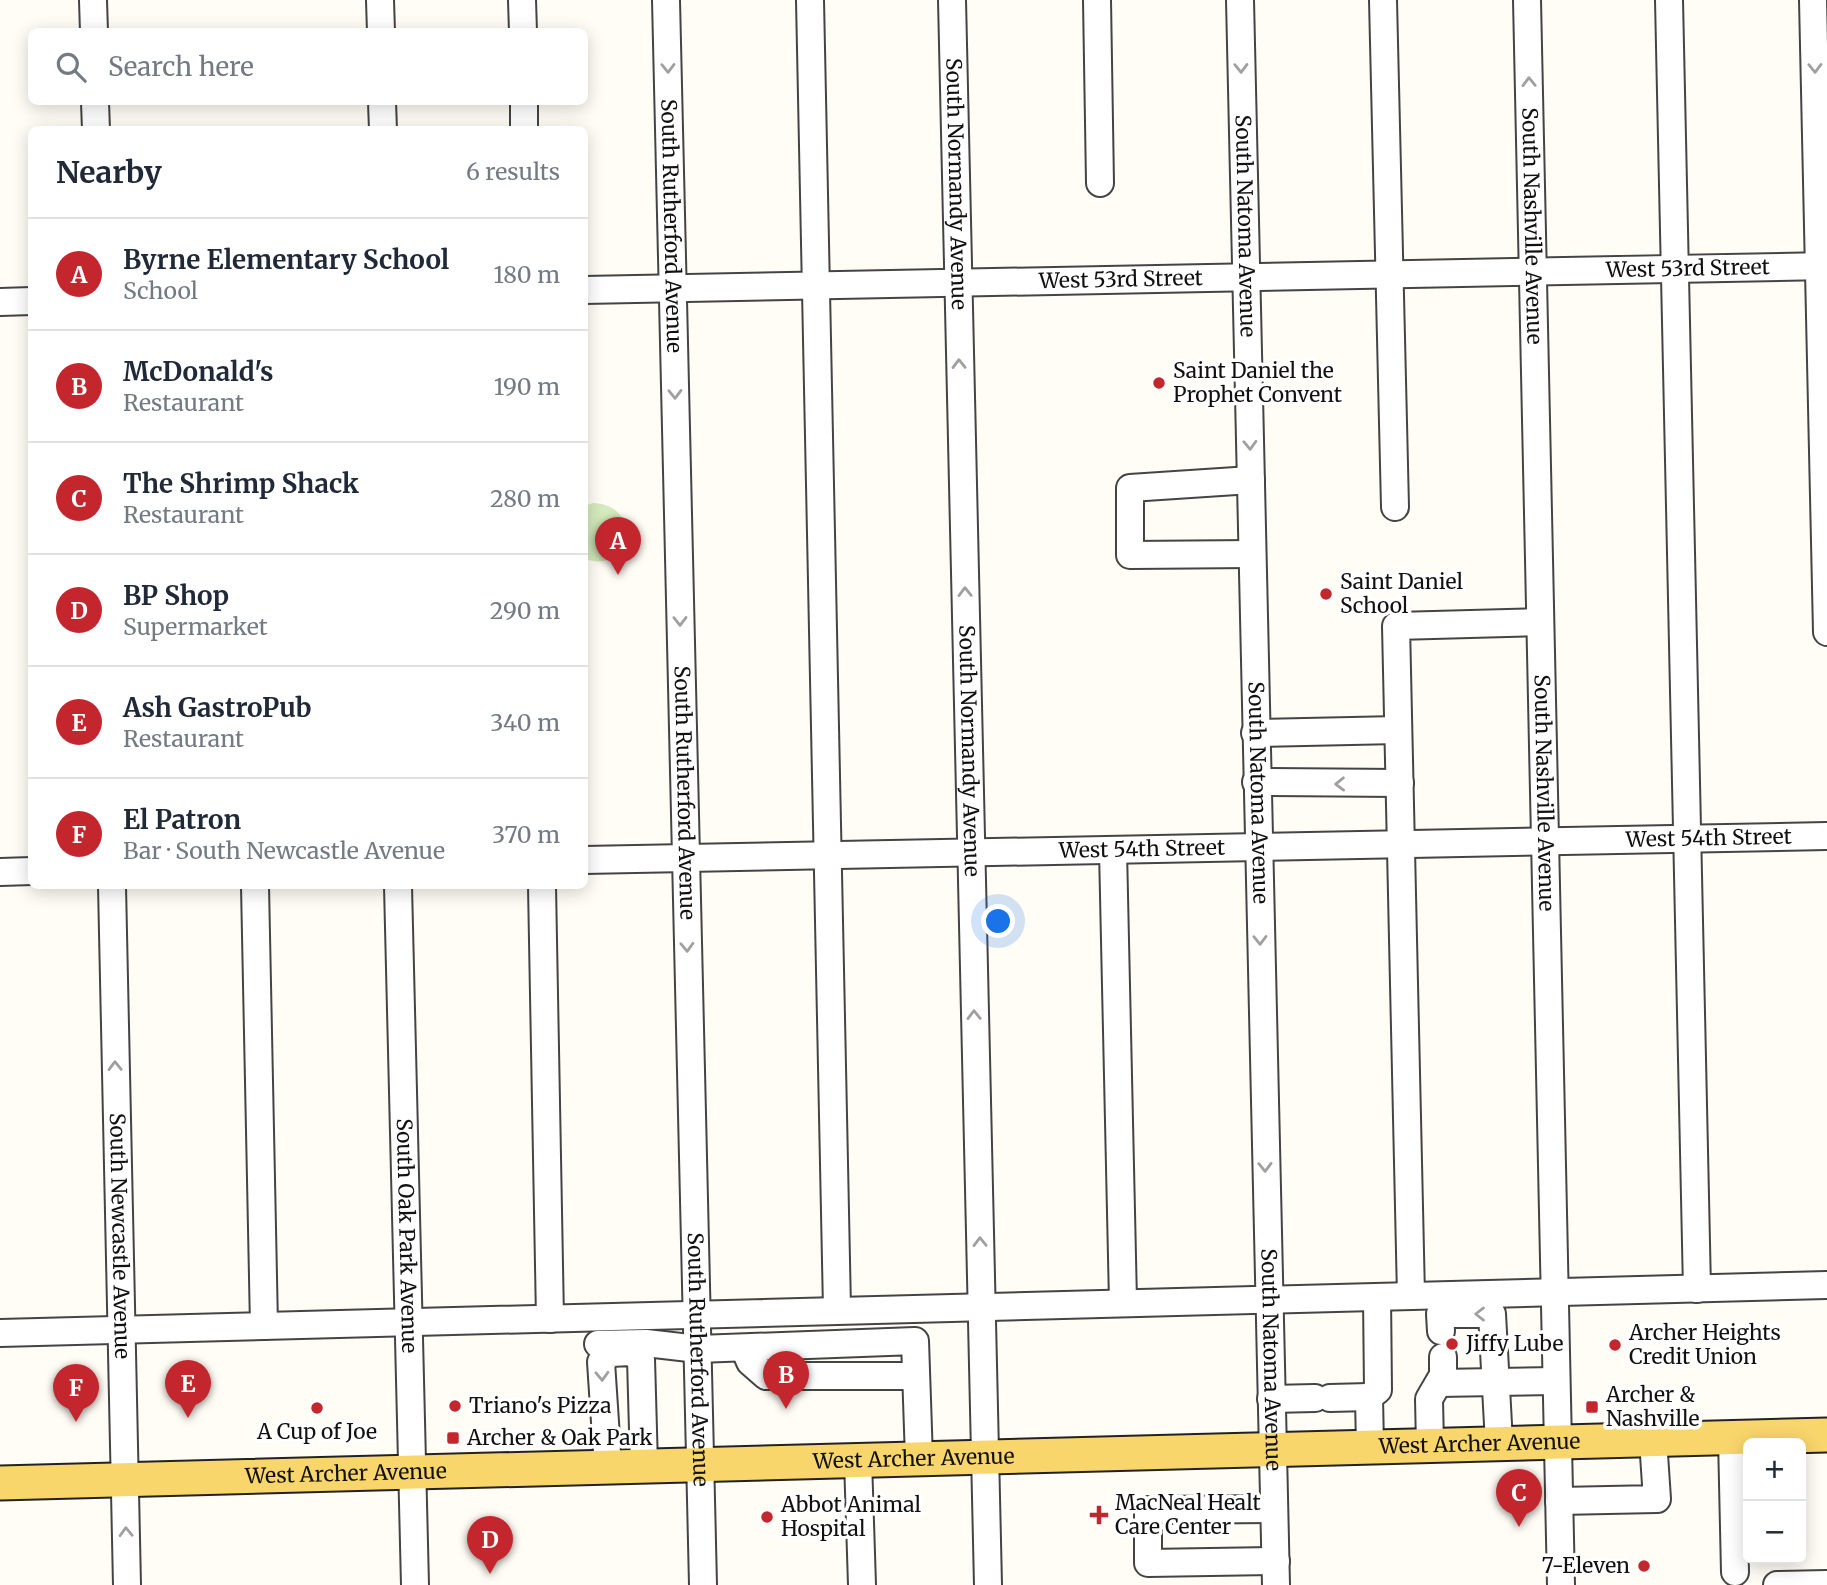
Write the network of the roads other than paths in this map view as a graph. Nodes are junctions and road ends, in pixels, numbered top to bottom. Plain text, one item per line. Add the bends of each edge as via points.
1 (93, 0) edge
2 (380, 0) edge
3 (522, 0) edge
4 (666, 0) edge
5 (810, 0) edge
6 (952, 0) edge
7 (1097, 0) edge
8 (1240, 0) edge
9 (1383, 0) edge
10 (1527, 0) edge
11 (1669, 0) edge
12 (1813, 0) edge
13 (94, 28) edge
14 (381, 28) edge
15 (523, 28) edge
16 (95, 105) edge
17 (382, 105) edge
18 (524, 105) edge
19 (96, 126) edge
20 (383, 126) edge
21 (524, 126) edge
22 (1100, 183) dead end
23 (1822, 266) edge
24 (1675, 270) junction
25 (1533, 273) junction
26 (1389, 276) junction
27 (1245, 279) junction
28 (958, 284) junction
29 (816, 286) junction
30 (673, 289) junction
31 (588, 290) edge
32 (28, 301) edge
33 (0, 302) edge
34 (1251, 480) junction
35 (1395, 508) dead end
36 (1252, 554) junction
37 (1540, 622) junction
38 (1827, 632) edge
39 (1398, 730) junction
40 (1255, 733) junction
41 (1256, 782) junction
42 (1400, 783) junction
43 (1827, 836) edge
44 (1687, 839) junction
45 (1545, 842) junction
46 (1401, 845) junction
47 (1258, 847) junction
48 (1114, 850) junction
49 (971, 853) junction
50 (828, 856) junction
51 (684, 858) junction
52 (588, 860) edge
53 (28, 871) edge
54 (0, 872) edge
55 (111, 889) edge
56 (255, 889) edge
57 (398, 889) edge
58 (542, 889) edge
59 (1827, 1285) edge
60 (1696, 1289) junction
61 (1554, 1293) junction
62 (1411, 1296) junction
63 (1377, 1297) junction
64 (1269, 1300) junction
65 (1123, 1302) junction
66 (981, 1308) junction
67 (838, 1309) junction
68 (697, 1314) junction
69 (550, 1319) junction
70 (410, 1322) junction
71 (264, 1326) junction
72 (121, 1330) junction
73 (0, 1333) edge
74 (646, 1343) junction
75 (598, 1344) dead end
76 (744, 1348) junction
77 (698, 1349) junction
78 (1496, 1380) junction
79 (1556, 1381) junction
80 (1439, 1383) junction
81 (917, 1385) junction
82 (1369, 1397) junction
83 (1271, 1399) junction
84 (643, 1415) junction
85 (1827, 1436) edge
86 (1732, 1438) junction
87 (1653, 1440) junction
88 (1558, 1442) junction
89 (1499, 1443) junction
90 (1430, 1445) junction
91 (1370, 1447) junction
92 (1272, 1449) junction
93 (985, 1457) junction
94 (919, 1459) junction
95 (858, 1460) junction
96 (700, 1465) junction
97 (644, 1466) junction
98 (608, 1467) junction
99 (413, 1472) junction
100 (124, 1480) junction
101 (0, 1483) edge
102 (1559, 1501) junction
103 (1274, 1509) junction
104 (1735, 1572) dead end
105 (1276, 1573) edge
106 (1827, 1584) edge
107 (127, 1585) edge
108 (415, 1585) edge
109 (703, 1585) edge
110 (862, 1585) edge
111 (988, 1585) edge
112 (1561, 1585) edge
113 (1777, 1585) edge

1 - 13 street
2 - 14 street
3 - 15 street
4 -> 30 street, South Rutherford Avenue
5 - 29 street
6 - 28 street, South Normandy Avenue
7 - 22 street
8 -> 27 street, South Natoma Avenue
9 - 26 street
25 -> 10 street, South Nashville Avenue
11 - 24 street
12 -> 23 street
16 - 19 street
17 - 20 street
18 - 21 street
23 - 24 street, West 53rd Street
23 - 38 street
24 - 25 street, West 53rd Street
24 - 44 street
25 - 26 street, West 53rd Street
25 - 37 street, South Nashville Avenue
26 - 27 street, West 53rd Street
26 - 35 street
27 - 28 street, West 53rd Street
27 -> 34 street, South Natoma Avenue
28 - 29 street, West 53rd Street
49 -> 28 street, South Normandy Avenue
29 - 30 street, West 53rd Street
29 - 50 street
30 - 31 street, West 53rd Street
30 -> 51 street, South Rutherford Avenue
32 - 33 street
34 - 36 street, South Natoma Avenue
34 - 36 street via 1130,488 1130,555
36 - 40 street, South Natoma Avenue
37 - 39 street via 1396,626
37 - 45 street, South Nashville Avenue
39 - 40 street
39 - 42 street
40 - 41 street, South Natoma Avenue
42 -> 41 street
41 - 47 street, South Natoma Avenue
42 - 46 street
43 - 44 street, West 54th Street
44 - 45 street, West 54th Street
44 - 60 street
45 - 46 street, West 54th Street
45 - 61 street, South Nashville Avenue
46 - 47 street, West 54th Street
46 - 62 street
47 - 48 street, West 54th Street
47 -> 64 street, South Natoma Avenue
48 - 49 street, West 54th Street
48 - 65 street
49 - 50 street, West 54th Street
66 -> 49 street, South Normandy Avenue
50 - 51 street, West 54th Street
50 - 67 street
51 - 52 street, West 54th Street
51 -> 68 street, South Rutherford Avenue
53 - 54 street
72 -> 55 street, South Newcastle Avenue
56 - 71 street
57 - 70 street, South Oak Park Avenue
58 - 69 street
59 - 60 street
60 - 61 street
61 - 62 street
61 - 79 street, South Nashville Avenue
62 - 63 street
63 - 64 street
63 - 82 street via 1378,1390
64 - 65 street
64 - 83 street, South Natoma Avenue
65 - 66 street
66 - 67 street
66 - 93 street, South Normandy Avenue
67 - 68 street
68 - 69 street
68 - 77 street, South Rutherford Avenue
69 - 70 street
70 - 71 street
70 - 99 street, South Oak Park Avenue
71 - 72 street
72 - 73 street
72 - 100 street, South Newcastle Avenue
74 - 75 street
74 - 77 street
74 - 84 street via 648,1407
76 - 77 street
76 - 81 street via 750,1362 766,1376
76 - 81 street via 915,1340
77 - 96 street, South Rutherford Avenue
78 - 79 street
78 - 80 street
78 -> 80 street via 1492,1314 1440,1314 1443,1375
78 - 89 street
79 - 88 street, South Nashville Avenue
80 - 90 street via 1429,1399
81 - 94 street
82 - 83 street
82 - 91 street
83 - 92 street, South Natoma Avenue
84 - 97 street
84 -> 98 street via 641,1359 631,1352 610,1353 601,1362
85 - 86 main road, West Archer Avenue
86 - 87 main road, West Archer Avenue
86 - 104 street
87 - 88 main road, West Archer Avenue
87 - 102 street via 1657,1499
88 - 89 main road, West Archer Avenue
88 - 102 street, South Nashville Avenue
89 - 90 main road, West Archer Avenue
90 - 91 main road, West Archer Avenue
91 - 92 main road, West Archer Avenue
92 - 93 main road, West Archer Avenue
92 - 103 street, South Natoma Avenue
93 - 94 main road, West Archer Avenue
93 - 111 street, South Normandy Avenue
94 - 95 main road, West Archer Avenue
95 - 96 main road, West Archer Avenue
95 - 110 street
96 - 97 main road, West Archer Avenue
96 - 109 street, South Rutherford Avenue
97 - 98 main road, West Archer Avenue
98 - 99 main road, West Archer Avenue
99 - 100 main road, West Archer Avenue
99 - 108 street, South Oak Park Avenue
100 - 101 main road, West Archer Avenue
107 -> 100 street, South Newcastle Avenue
102 - 112 street, South Nashville Avenue
103 - 105 street, South Natoma Avenue
103 - 105 street via 1148,1510 1149,1563
106 - 113 street

